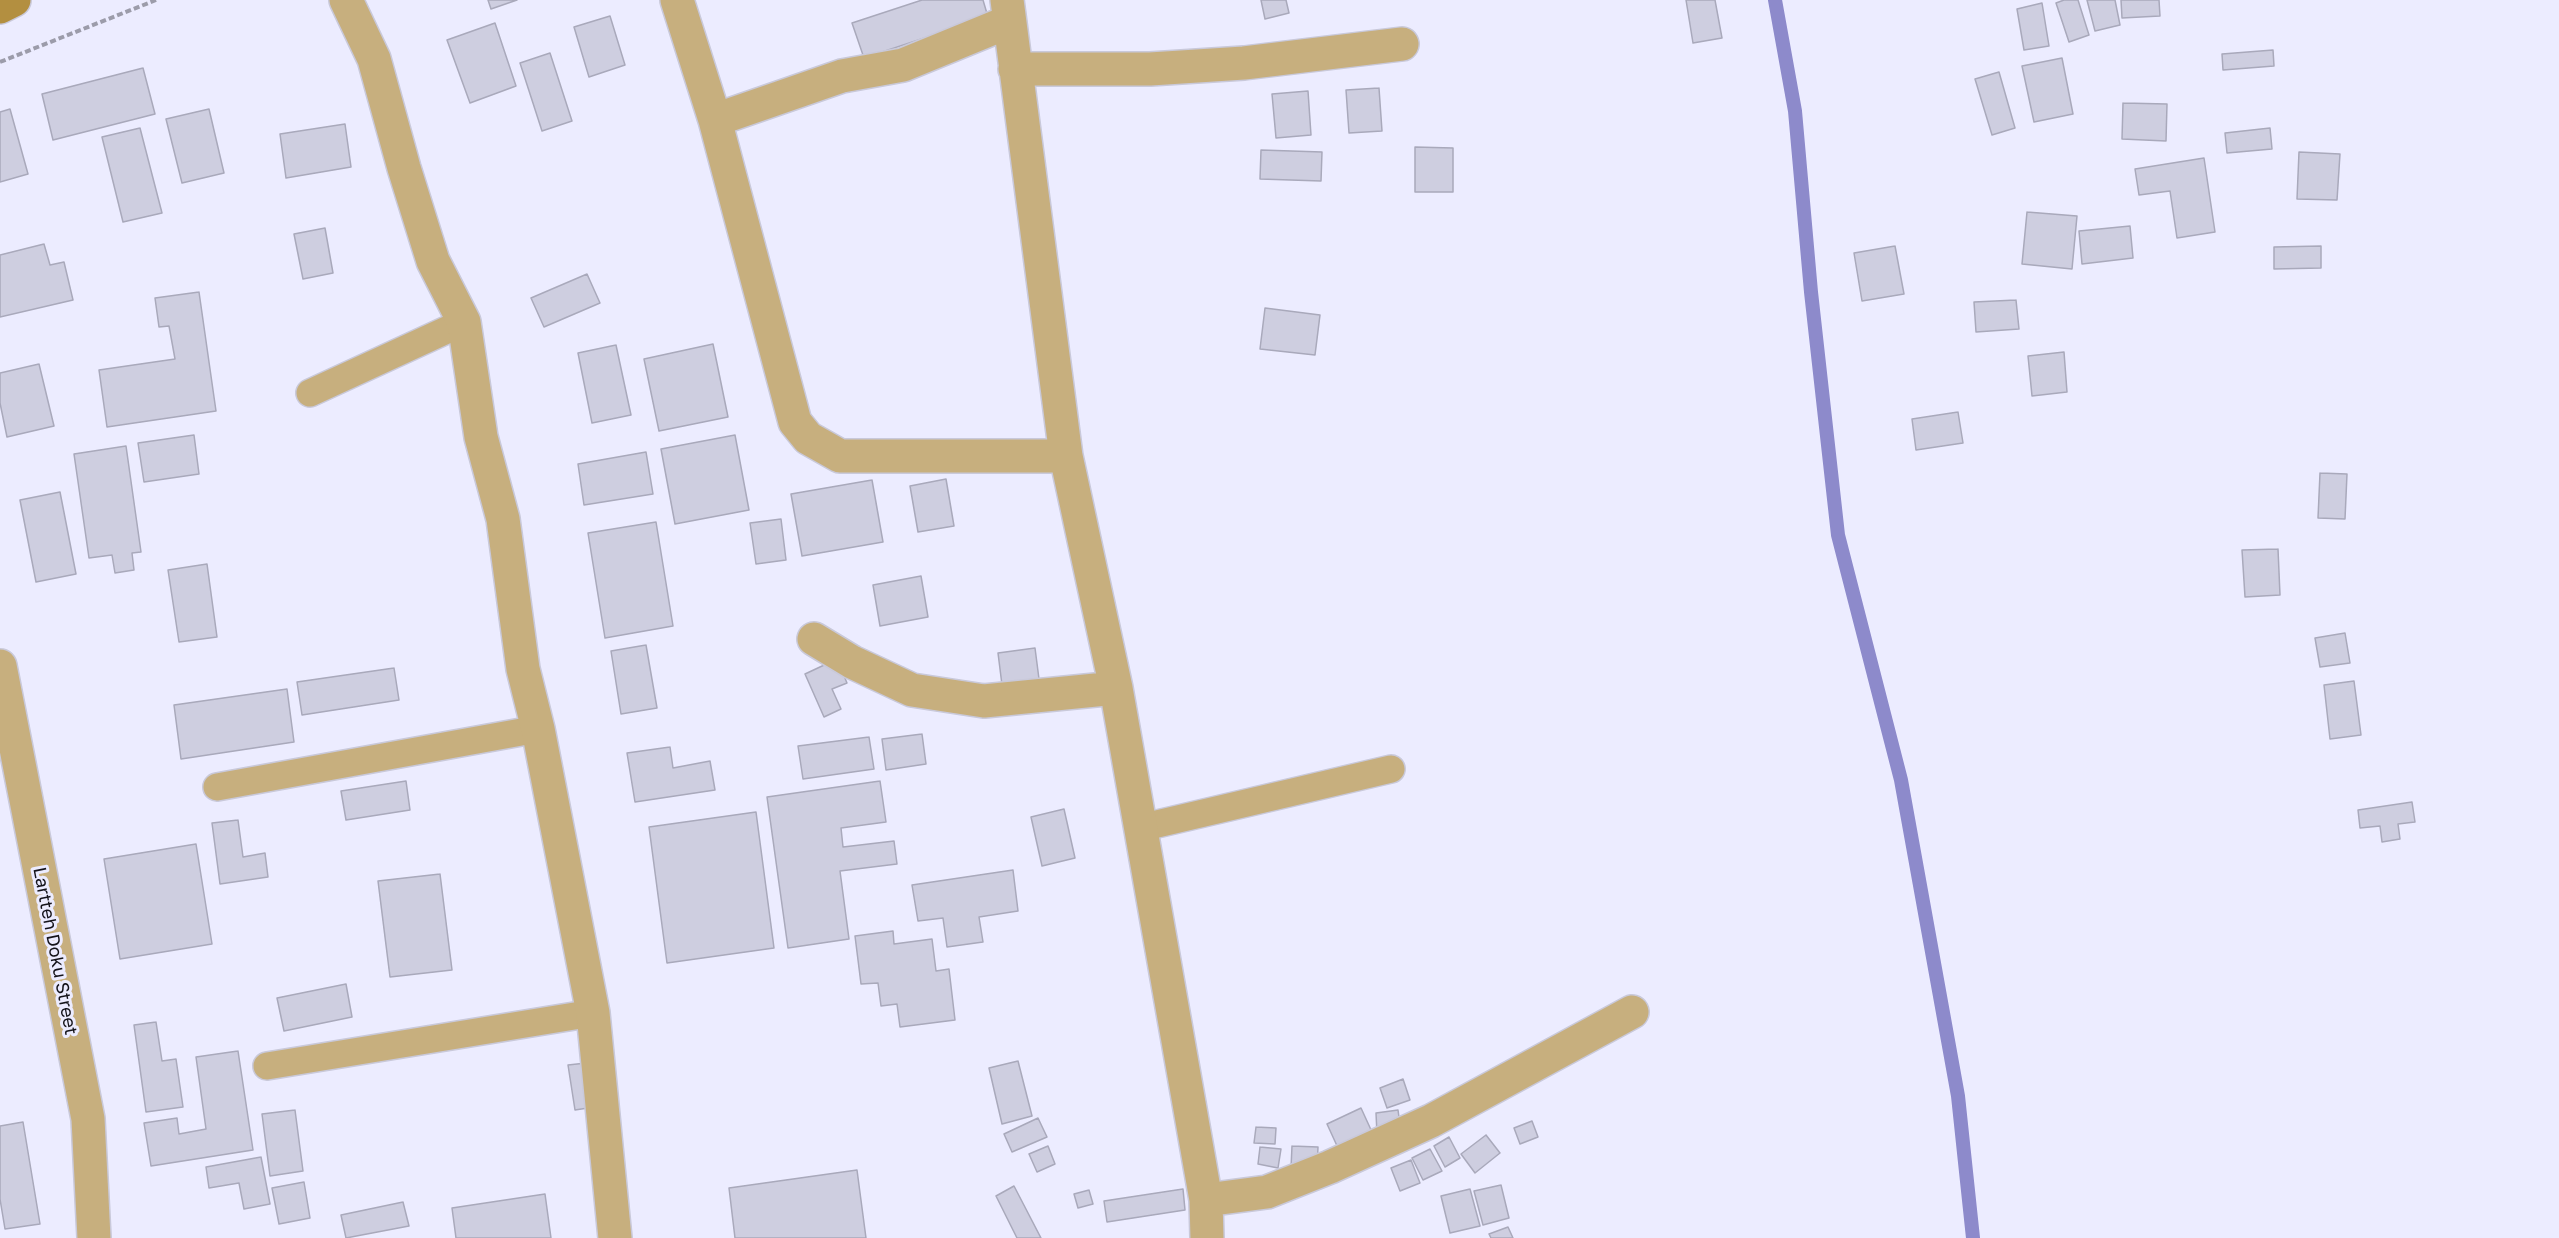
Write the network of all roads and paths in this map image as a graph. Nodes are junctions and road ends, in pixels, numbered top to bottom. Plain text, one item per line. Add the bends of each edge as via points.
1 (14, 0) edge
2 (156, 0) edge
3 (346, 0) edge
4 (677, 0) edge
5 (1011, 6) edge
6 (0, 7) edge
7 (1402, 44) dead end
8 (0, 62) edge
9 (1015, 69) junction
10 (715, 120) junction
11 (464, 322) junction
12 (310, 393) dead end
13 (1066, 456) junction
14 (814, 639) dead end
15 (0, 666) edge
16 (1116, 688) junction
17 (538, 729) junction
18 (1391, 769) dead end
19 (217, 787) dead end
20 (1140, 828) junction
21 (1632, 1012) dead end
22 (593, 1013) junction
23 (267, 1066) dead end
24 (1206, 1200) junction
25 (94, 1238) edge
26 (615, 1238) edge
27 (1207, 1238) edge

1 - 6 main road
2 - 8 path
3 - 11 street via 374,59 433,261
4 - 10 street
5 - 9 street
5 - 10 street via 903,64 842,76
7 - 9 street via 1244,63 1150,69
9 - 13 street
10 - 13 street via 795,422 808,438 840,456
11 - 12 lane
11 - 17 street via 481,437 503,519 523,669
13 - 16 street
14 - 16 street via 912,690 984,700
15 - 25 street, Lartteh Doku Street via 88,1119
16 - 20 street
17 - 19 lane
17 - 22 street
18 - 20 lane
20 - 24 street
21 - 24 street via 1431,1121 1330,1167 1267,1192
22 - 23 lane
22 - 26 street
24 - 27 street

